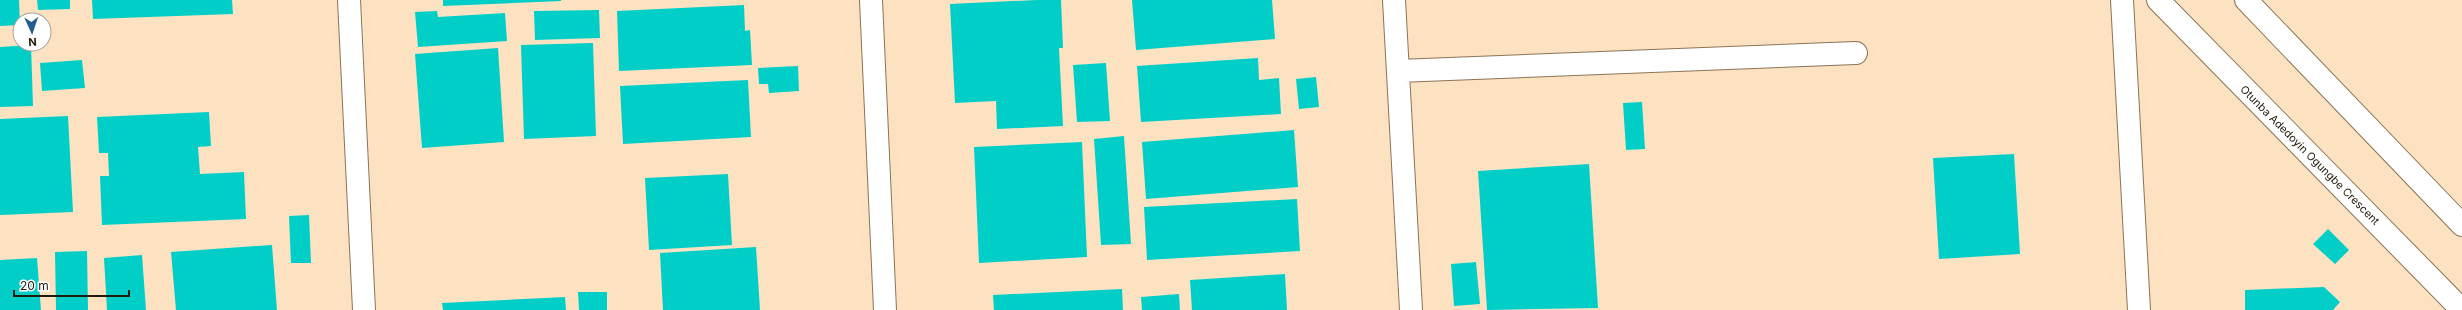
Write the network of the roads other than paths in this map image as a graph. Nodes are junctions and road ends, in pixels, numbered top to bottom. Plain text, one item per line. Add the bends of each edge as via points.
1 (349, 0) edge
2 (870, 0) edge
3 (1394, 0) edge
4 (2122, 0) edge
5 (2158, 0) edge
6 (2246, 0) edge
7 (1856, 53) dead end
8 (1398, 71) junction
9 (2462, 225) edge
10 (364, 310) edge
11 (884, 310) edge
12 (1411, 310) edge
13 (2139, 310) edge
14 (2462, 310) edge

1 - 10 street
2 - 11 street
3 - 8 street
4 - 13 street
5 - 14 street, Otunba Adedoyin Ogungbe Crescent
6 - 9 street
7 - 8 street
8 - 12 street

